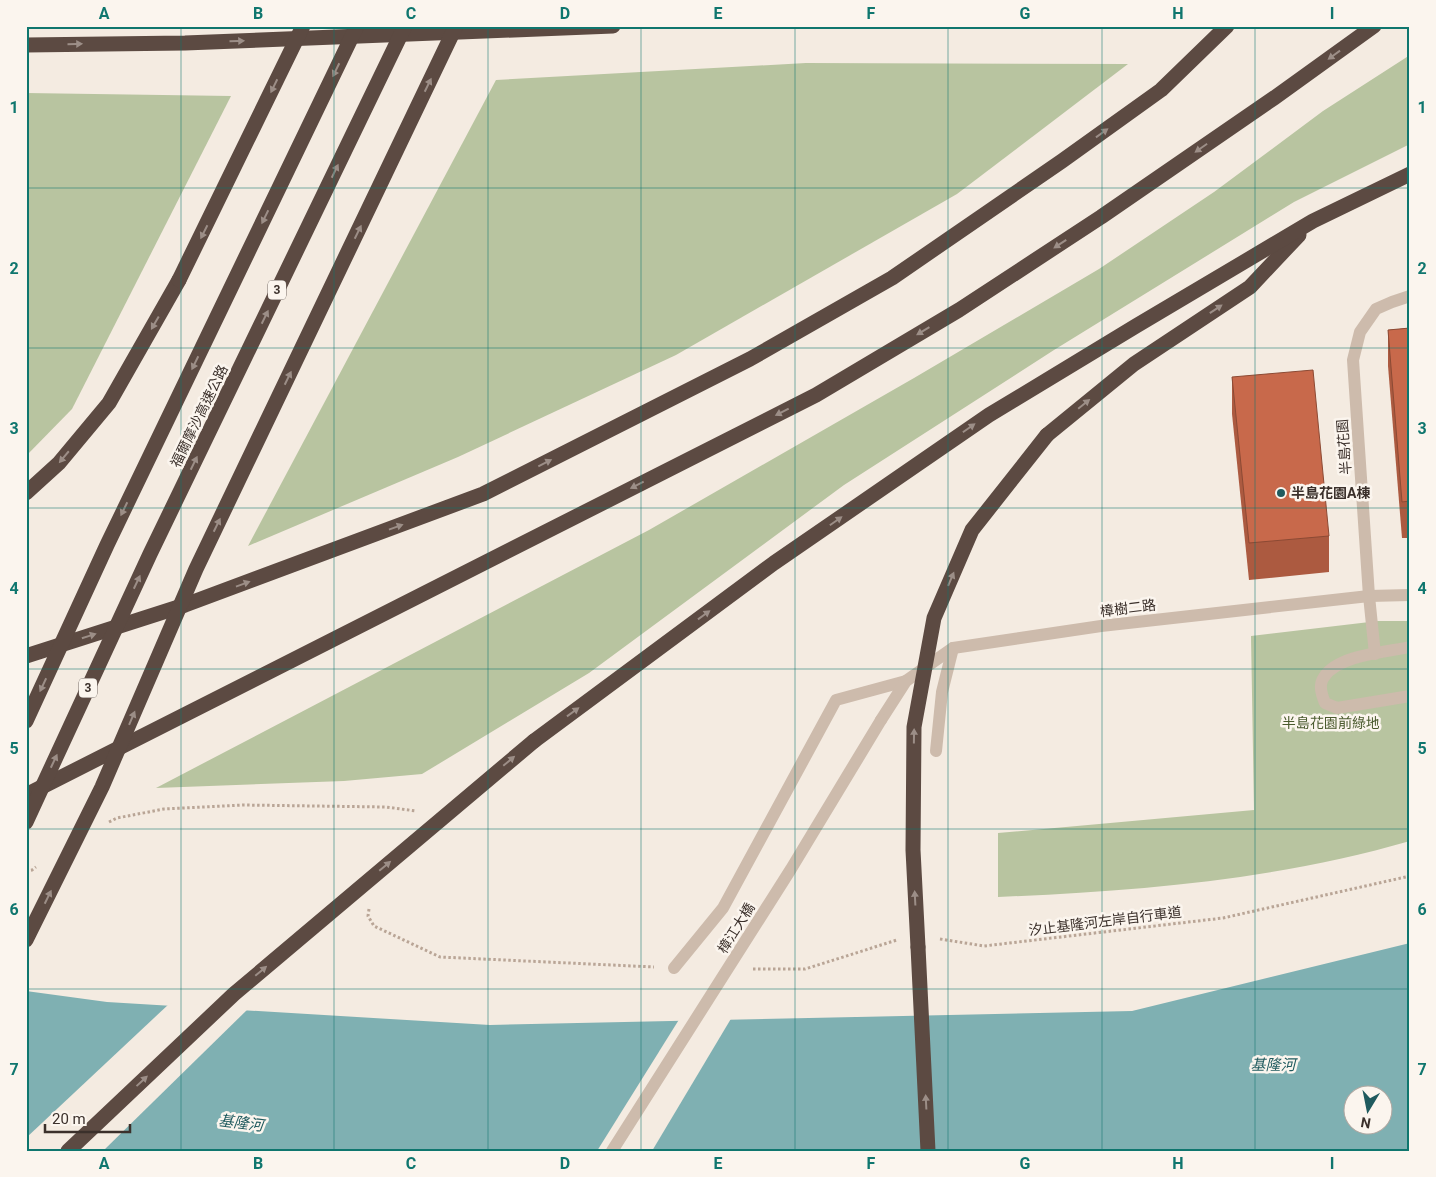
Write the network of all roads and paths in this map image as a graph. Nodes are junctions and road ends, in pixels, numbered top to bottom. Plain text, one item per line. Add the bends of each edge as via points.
1 (303, 26) edge
2 (357, 26) edge
3 (405, 26) edge
4 (456, 26) edge
5 (613, 26) edge
6 (1227, 26) edge
7 (1374, 26) edge
8 (26, 45) edge
9 (1410, 174) edge
10 (1313, 221) junction
11 (1410, 296) edge
12 (26, 493) edge
13 (1410, 595) edge
14 (1369, 596) junction
15 (1410, 647) edge
16 (953, 648) junction
17 (1374, 654) junction
18 (26, 656) edge
19 (906, 681) junction
20 (1410, 696) edge
21 (881, 720) joint
22 (26, 721) edge
23 (936, 751) dead end
24 (26, 795) edge
25 (26, 822) edge
26 (1410, 876) edge
27 (902, 938) dead end
28 (938, 939) dead end
29 (26, 940) edge
30 (674, 968) dead end
31 (806, 969) dead end
32 (68, 1151) edge
33 (612, 1151) edge
34 (928, 1151) edge

1 -> 12 highway, bridge via 179,280 109,403 59,463
2 -> 22 highway, 福爾摩沙高速公路, bridge via 111,536
25 -> 3 highway, 福爾摩沙高速公路 / 3, bridge via 150,554
29 -> 4 highway, bridge via 102,787 196,569
8 -> 5 highway via 185,43
18 -> 6 highway via 185,605 483,494 750,359 892,278 1062,161 1160,90
7 -> 24 highway via 1100,217 959,310 816,395
9 - 10 highway
32 -> 10 highway, bridge via 234,994 534,741 774,563 989,415
34 -> 10 highway, bridge via 912,850 914,727 934,618 972,530 1047,435 1134,364 1250,287
11 - 14 street, 半島花園 via 1376,309 1360,332 1353,360
13 - 14 street, 樟樹二路
14 - 16 street, 樟樹二路 via 1101,626
14 - 17 street, 半島花園
15 - 17 street
16 - 19 street, 樟樹二路
16 - 23 street via 942,692
17 - 20 street via 1340,662 1333,667 1323,678 1321,690 1325,703 1337,708
19 - 21 street, 樟樹二路
19 - 30 street via 836,700 722,908
21 - 33 street, 樟江大橋, bridge via 791,869
26 - 28 path, 汐止基隆河左岸自行車道 via 1223,918 984,946
27 - 31 path

